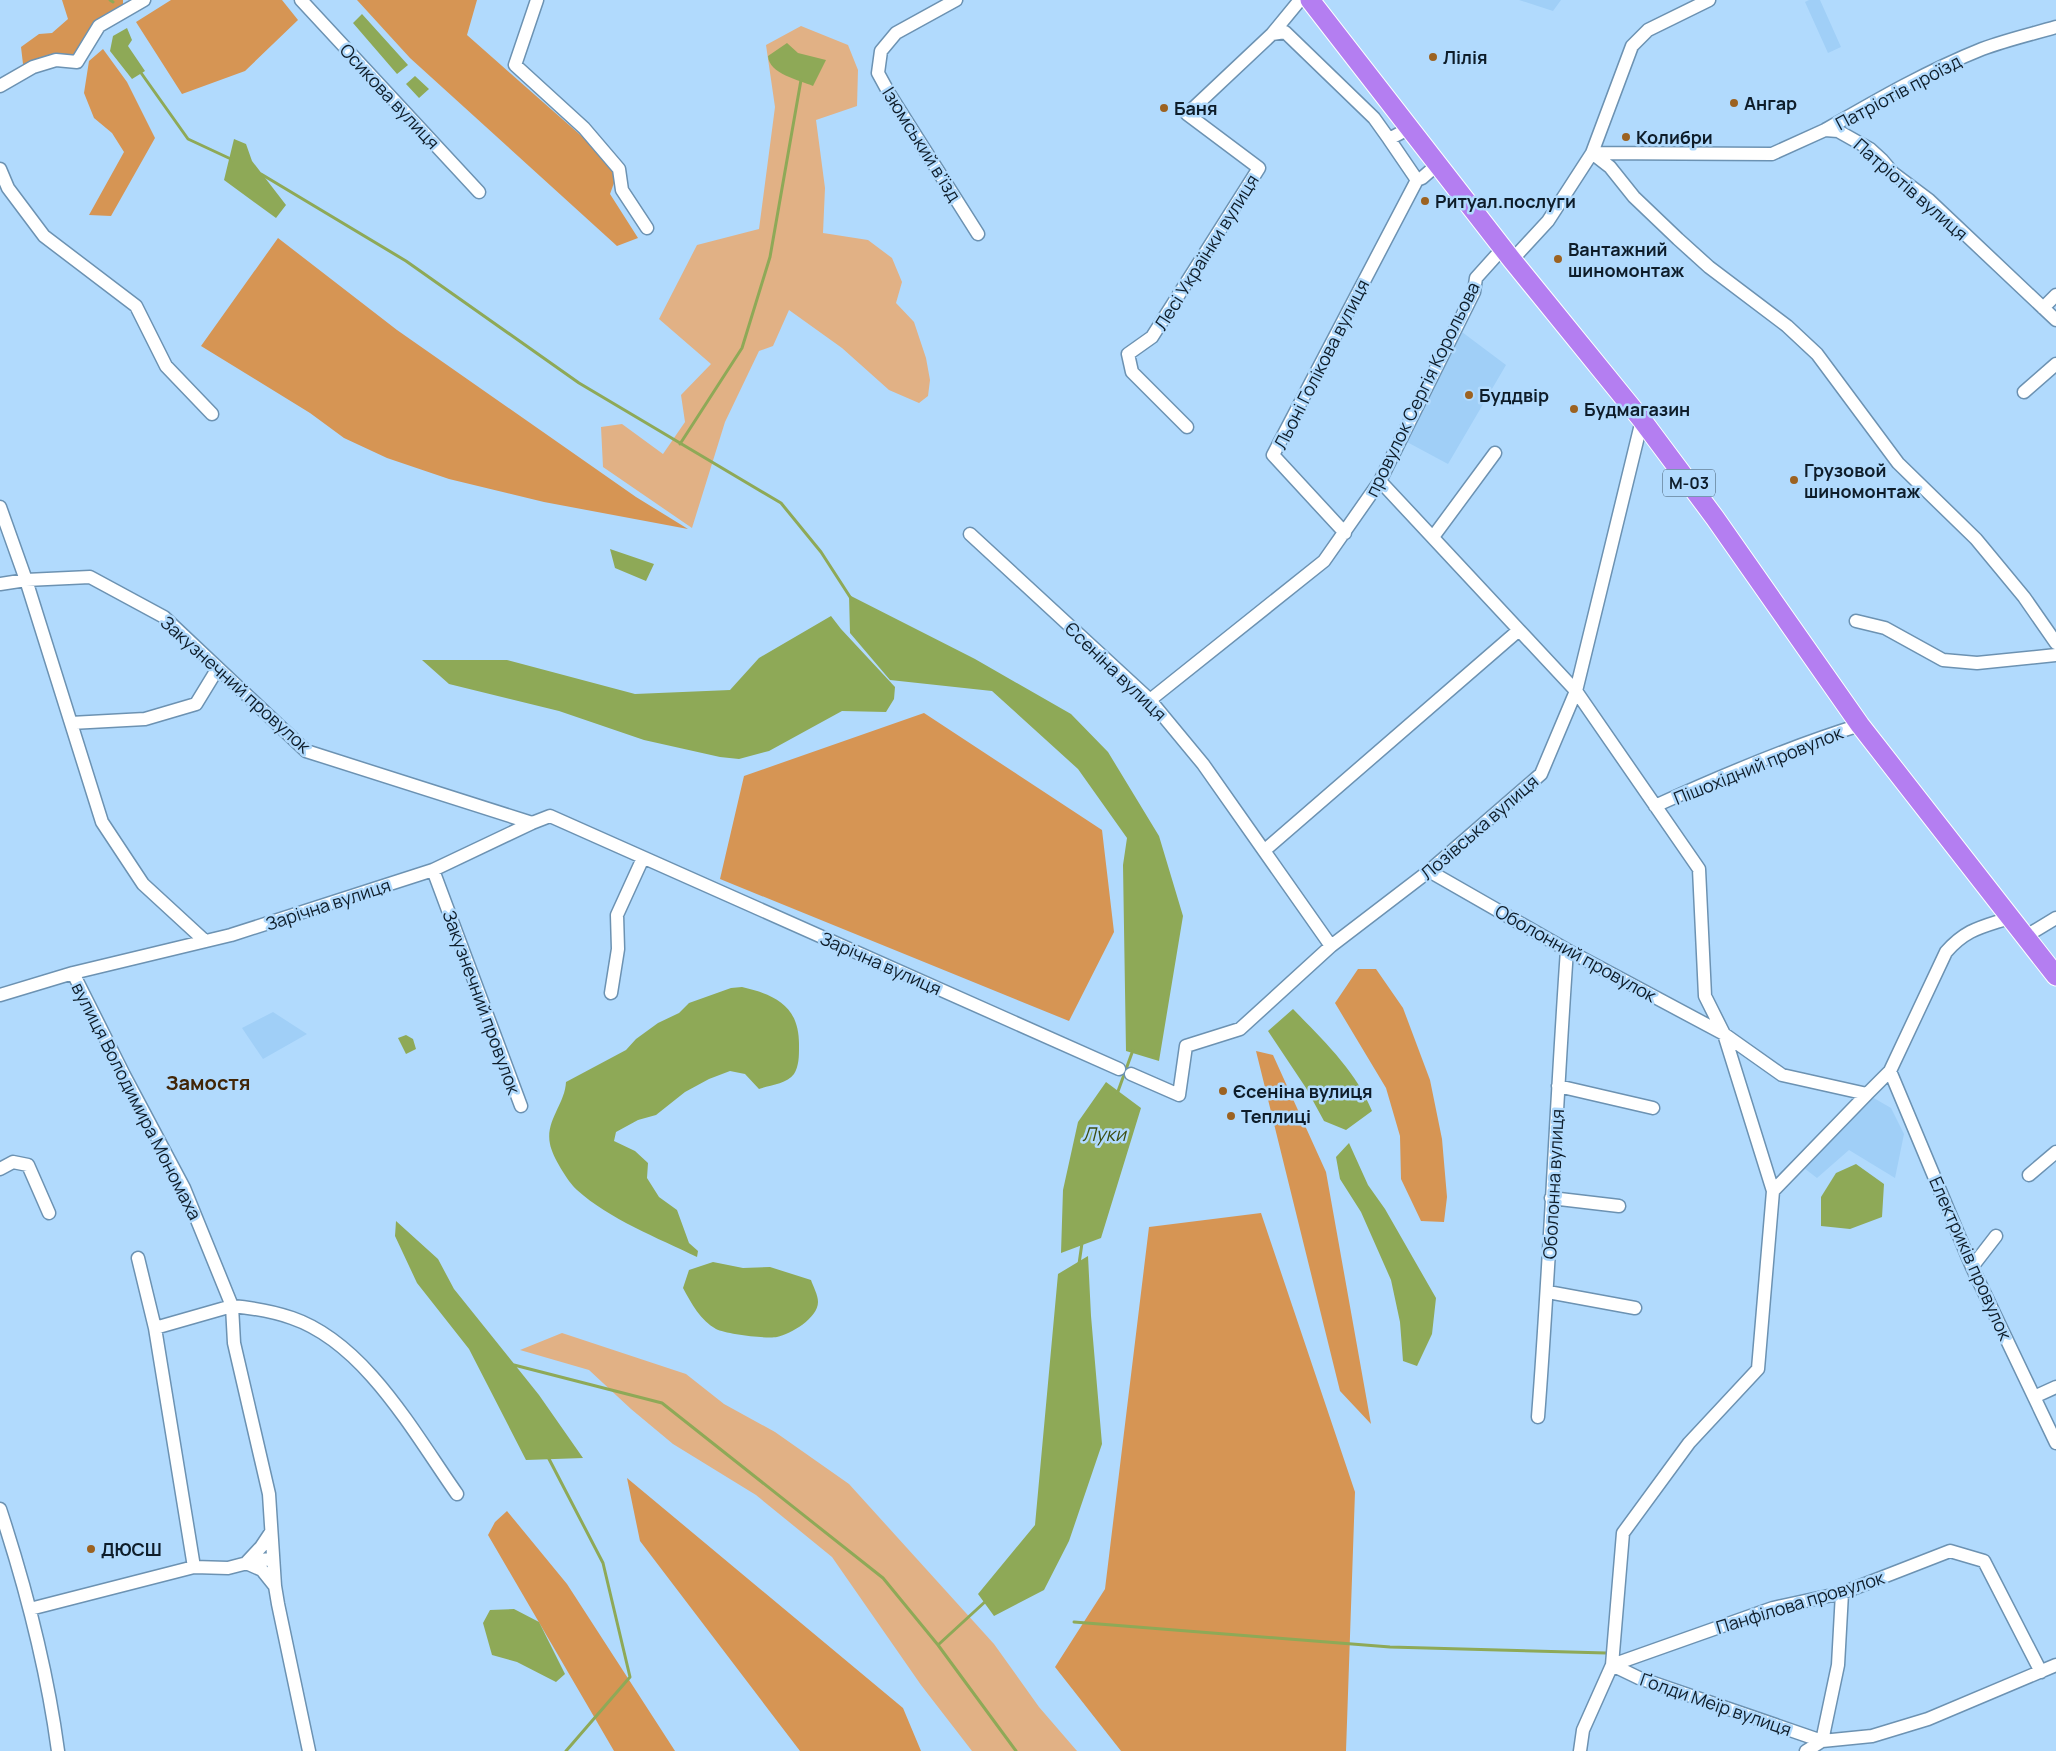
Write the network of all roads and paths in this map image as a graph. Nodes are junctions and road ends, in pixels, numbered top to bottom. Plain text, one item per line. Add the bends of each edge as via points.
1 (144, 0) edge
2 (301, 0) edge
3 (537, 0) edge
4 (956, 0) edge
5 (1300, 0) edge
6 (1310, 0) edge
7 (1709, 0) edge
8 (2056, 28) edge
9 (1272, 34) junction
10 (0, 86) edge
11 (1410, 128) junction
12 (1826, 130) junction
13 (1389, 139) junction
14 (1592, 153) junction
15 (1438, 164) junction
16 (0, 169) edge
17 (1417, 180) junction
18 (479, 192) dead end
19 (647, 228) dead end
20 (978, 234) dead end
21 (1508, 254) junction
22 (2056, 295) edge
23 (2043, 308) junction
24 (2056, 320) edge
25 (2056, 364) edge
26 (2024, 392) dead end
27 (212, 414) dead end
28 (1642, 420) junction
29 (1187, 427) dead end
30 (1495, 453) dead end
31 (1380, 481) junction
32 (0, 507) edge
33 (1345, 533) junction
34 (970, 534) dead end
35 (1432, 537) junction
36 (26, 580) junction
37 (0, 584) edge
38 (1856, 621) dead end
39 (1519, 630) junction
40 (2056, 644) edge
41 (2056, 655) edge
42 (218, 668) junction
43 (1576, 691) junction
44 (1150, 700) junction
45 (71, 723) junction
46 (1860, 725) junction
47 (1655, 806) junction
48 (532, 823) junction
49 (1265, 850) junction
50 (643, 858) junction
51 (433, 870) junction
52 (1429, 871) junction
53 (2012, 917) junction
54 (2056, 918) edge
55 (2026, 936) junction
56 (205, 941) junction
57 (1331, 946) junction
58 (1567, 950) junction
59 (73, 973) junction
60 (2056, 976) edge
61 (611, 993) dead end
62 (0, 995) edge
63 (1724, 1034) junction
64 (1890, 1071) junction
65 (1558, 1086) junction
66 (1868, 1094) junction
67 (1179, 1095) joint
68 (521, 1106) dead end
69 (1653, 1108) dead end
70 (2056, 1152) edge
71 (0, 1169) edge
72 (2029, 1175) dead end
73 (1773, 1191) junction
74 (1551, 1198) junction
75 (1619, 1206) dead end
76 (49, 1213) dead end
77 (1996, 1236) dead end
78 (138, 1258) dead end
79 (1972, 1267) junction
80 (1548, 1292) junction
81 (232, 1306) junction
82 (1635, 1308) dead end
83 (155, 1328) junction
84 (2056, 1387) edge
85 (2034, 1397) junction
86 (1538, 1417) dead end
87 (2056, 1443) edge
88 (457, 1494) dead end
89 (0, 1509) edge
90 (271, 1532) junction
91 (273, 1559) junction
92 (246, 1563) junction
93 (194, 1567) junction
94 (275, 1586) junction
95 (1842, 1593) junction
96 (30, 1609) junction
97 (1612, 1665) junction
98 (2056, 1665) edge
99 (2041, 1672) junction
100 (1822, 1741) junction
101 (58, 1751) edge
102 (309, 1751) edge
103 (1580, 1751) edge
104 (1806, 1751) edge

1 - 10 street via 99,26 77,62 56,60 33,66
2 - 18 street, Осикова вулиця
3 - 19 street via 515,65 584,128 619,170 622,190
4 - 20 street, Ізюмський в’їзд via 896,33 881,51 878,73
5 - 9 street
6 - 11 highway, М-03
7 - 14 street, провулок Сергія Корольова via 1648,30 1632,46
8 - 12 street, Патріотів проїзд via 1984,49 1931,71
9 - 13 street via 1285,32 1374,118
9 - 29 street, Лесі Українки вулиця via 1187,114 1259,168 1152,337 1128,354 1132,372
11 - 13 street
11 - 15 highway, М-03
12 - 14 street via 1772,154
12 - 23 street, Патріотів вулиця via 1838,131 1870,150
13 - 17 street
14 - 21 street, провулок Сергія Корольова via 1548,221
14 - 40 street via 1716,273 1817,354 1898,464 1976,539 2024,597
15 - 17 street, Льоні Голікова вулиця
15 - 21 highway, М-03
16 - 27 street via 8,188 44,236 136,306 166,366
17 - 33 street, Льоні Голікова вулиця via 1273,455
21 - 28 highway, М-03
21 - 31 street, провулок Сергія Корольова via 1476,278 1474,292
22 - 23 street
23 - 24 street, Патріотів вулиця
25 - 26 street
28 - 43 street, Лозівська вулиця
28 - 46 highway, М-03
30 - 35 street
31 - 33 street, провулок Сергія Корольова
31 - 35 street
32 - 36 street
33 - 44 street, провулок Сергія Корольова via 1324,561
34 - 44 street, Єсеніна вулиця
35 - 39 street
36 - 37 street, Закузнечний провулок
36 - 42 street, Закузнечний провулок via 90,577 164,617
36 - 45 street
38 - 41 street via 1885,628 1943,660 1977,663
39 - 43 street
39 - 49 street
42 - 45 street via 196,704 145,720
42 - 48 street, Закузнечний провулок via 306,751
43 - 47 street
43 - 52 street, Лозівська вулиця via 1541,774
44 - 49 street, Єсеніна вулиця via 1203,764
45 - 56 street via 102,822 143,884
46 - 47 street, Пішохідний провулок via 1804,742
46 - 53 highway, М-03
47 - 63 street via 1699,868 1705,996
48 - 50 street, Зарічна вулиця via 550,816
48 - 51 street, Зарічна вулиця
49 - 57 street, Єсеніна вулиця
50 - 61 street via 617,915 618,949
50 - 67 street, Зарічна вулиця
51 - 56 street, Зарічна вулиця
51 - 68 street, Закузнечний провулок
52 - 57 street, Лозівська вулиця
52 - 58 street, Оболонний провулок
53 - 55 highway, М-03
53 - 64 street via 1958,938 1946,952
54 - 55 street
55 - 60 highway, М-03
56 - 59 street, Зарічна вулиця
57 - 67 street, Лозівська вулиця via 1240,1029 1186,1046
58 - 63 street, Оболонний провулок
58 - 65 street, Оболонна вулиця
59 - 62 street, Зарічна вулиця
59 - 81 street, вулиця Володимира Мономаха via 184,1188
63 - 66 street, Оболонний провулок via 1782,1075
63 - 73 street
64 - 66 street
64 - 79 street, Електриків провулок
65 - 69 street
65 - 74 street, Оболонна вулиця
66 - 73 street
70 - 72 street
71 - 76 street via 13,1162 28,1165
73 - 97 street via 1758,1369 1689,1443 1623,1533
74 - 75 street
74 - 80 street, Оболонна вулиця
77 - 79 street
78 - 83 street
79 - 85 street, Електриків провулок
80 - 82 street
80 - 86 street, Оболонна вулиця
81 - 83 street
81 - 88 street via 267,1310 294,1318 347,1350 378,1382
81 - 90 street, вулиця Володимира Мономаха via 234,1343 269,1494
83 - 93 street
84 - 85 street
85 - 87 street, Електриків провулок
89 - 96 street
90 - 91 street, вулиця Володимира Мономаха
90 - 92 street
91 - 92 street
91 - 94 street, вулиця Володимира Мономаха
92 - 93 street via 228,1568
92 - 94 street via 262,1570
93 - 96 street
94 - 102 street, вулиця Володимира Мономаха
95 - 97 street, Панфілова провулок via 1773,1608
95 - 99 street, Панфілова провулок via 1950,1552 1984,1561
95 - 100 street via 1838,1665
96 - 101 street
97 - 100 street, Ґолди Меїр вулиця via 1639,1678
97 - 103 street via 1583,1730
98 - 99 street, Ґолди Меїр вулиця
99 - 100 street, Ґолди Меїр вулиця via 1928,1719 1872,1736
100 - 104 street, Ґолди Меїр вулиця

